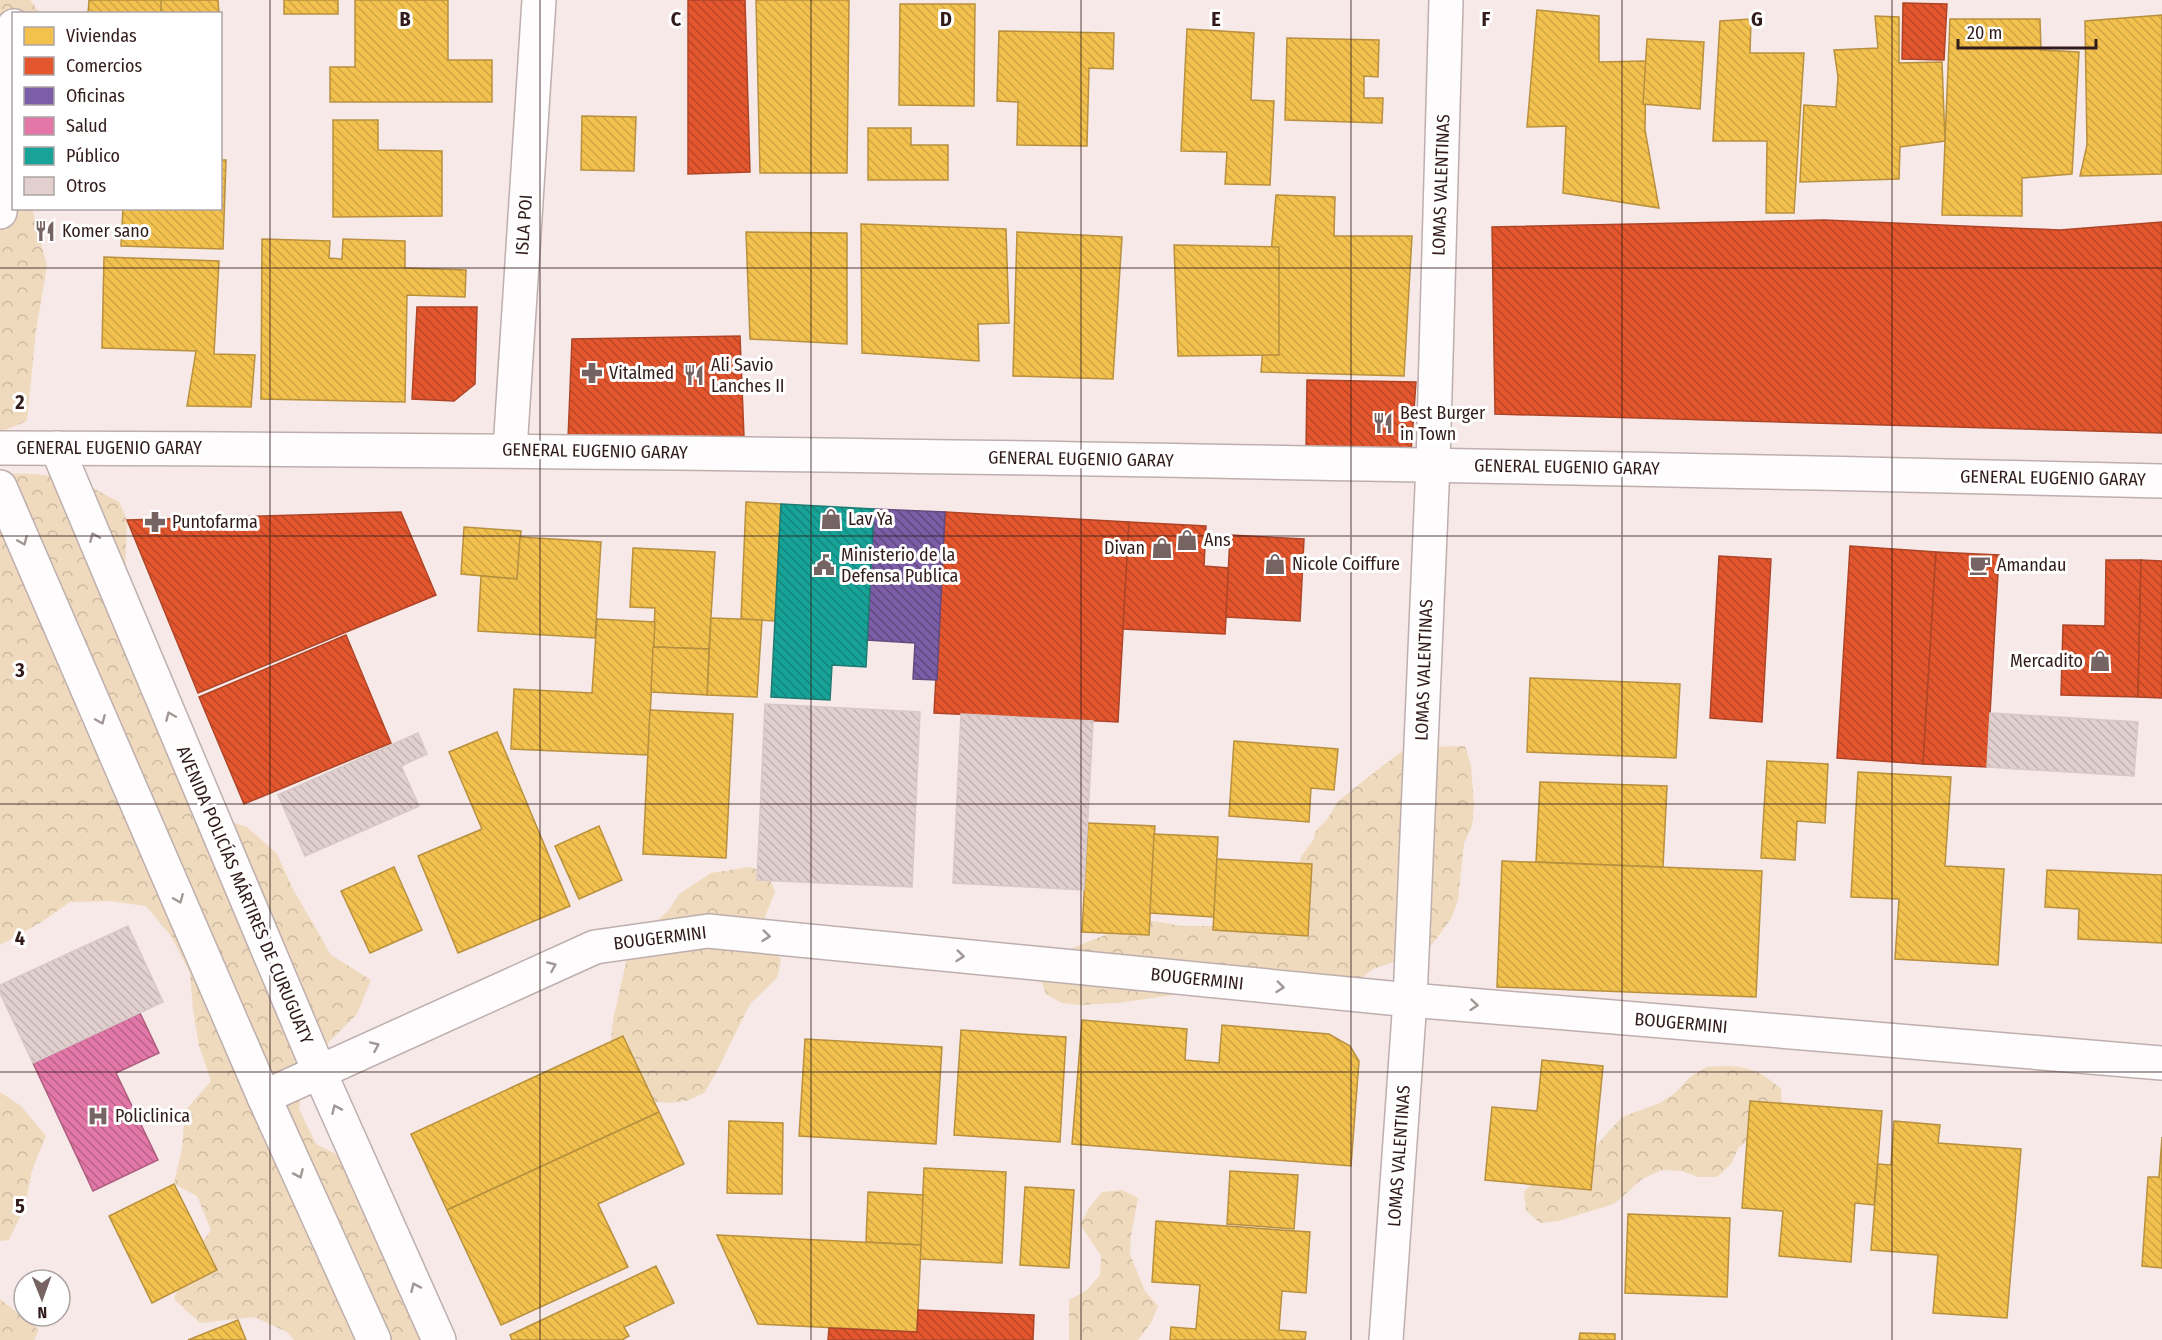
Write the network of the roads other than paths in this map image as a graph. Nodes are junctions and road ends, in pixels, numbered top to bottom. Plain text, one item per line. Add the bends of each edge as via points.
1 (538, 0) edge
2 (1446, 0) edge
3 (12, 53) edge
4 (0, 212) edge
5 (0, 448) edge
6 (57, 448) junction
7 (510, 450) junction
8 (1433, 464) junction
9 (2162, 481) edge
10 (0, 488) edge
11 (1410, 1000) junction
12 (2162, 1064) edge
13 (319, 1071) junction
14 (264, 1097) junction
15 (374, 1340) edge
16 (439, 1340) edge
17 (1386, 1340) edge

1 - 7 street, ISLA POI
2 - 8 street, LOMAS VALENTINAS
3 - 4 street
5 - 6 street, GENERAL EUGENIO GARAY
6 - 7 street, GENERAL EUGENIO GARAY
13 -> 6 street, AVENIDA POLICÍAS MÁRTIRES DE CURUGUATY
7 - 8 street, GENERAL EUGENIO GARAY
8 - 9 street, GENERAL EUGENIO GARAY
8 - 11 street, LOMAS VALENTINAS
10 -> 14 street
11 -> 12 street, BOUGERMINI
13 -> 11 street, BOUGERMINI via 595,946 708,931
11 - 17 street, LOMAS VALENTINAS
13 - 14 street, BOUGERMINI
16 -> 13 street, AVENIDA POLICÍAS MÁRTIRES DE CURUGUATY
14 -> 15 street

